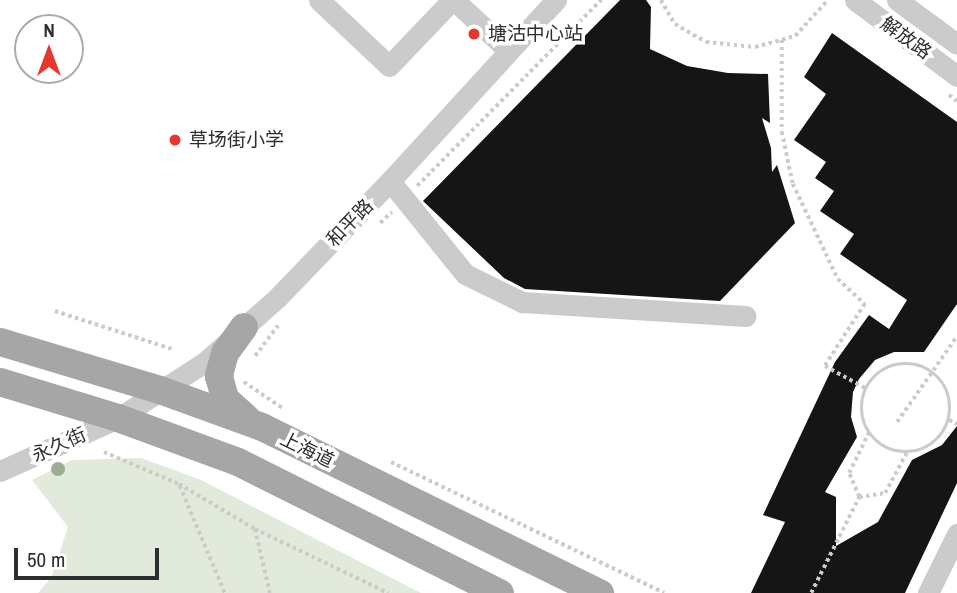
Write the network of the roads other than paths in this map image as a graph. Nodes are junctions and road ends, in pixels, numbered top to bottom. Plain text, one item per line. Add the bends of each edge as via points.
1 (319, 0) edge
2 (453, 0) edge
3 (556, 0) edge
4 (855, 0) edge
5 (897, 0) edge
6 (957, 44) edge
7 (509, 51) junction
8 (957, 76) edge
9 (390, 181) junction
10 (746, 316) dead end
11 (244, 327) junction
12 (0, 342) edge
13 (0, 382) edge
14 (160, 390) junction
15 (118, 418) junction
16 (262, 428) junction
17 (0, 471) edge
18 (957, 534) edge
19 (500, 593) edge
20 (600, 593) edge
21 (928, 593) edge

1 - 2 street via 389,66
2 - 7 street
3 - 7 street, 和平路
4 - 8 street, 解放路
5 - 6 street, 解放路
7 - 9 street, 和平路
9 - 10 street via 465,274 522,302
9 - 11 street, 和平路
11 - 14 street, 和平路 via 205,362
11 - 16 main road via 221,361 220,383 232,408
12 - 14 main road, 上海道
13 - 15 main road
14 - 15 street, 和平路
14 - 16 main road, 上海道
15 - 17 street, 永久街
15 - 19 main road via 238,461
16 - 20 main road, 上海道
18 - 21 street

